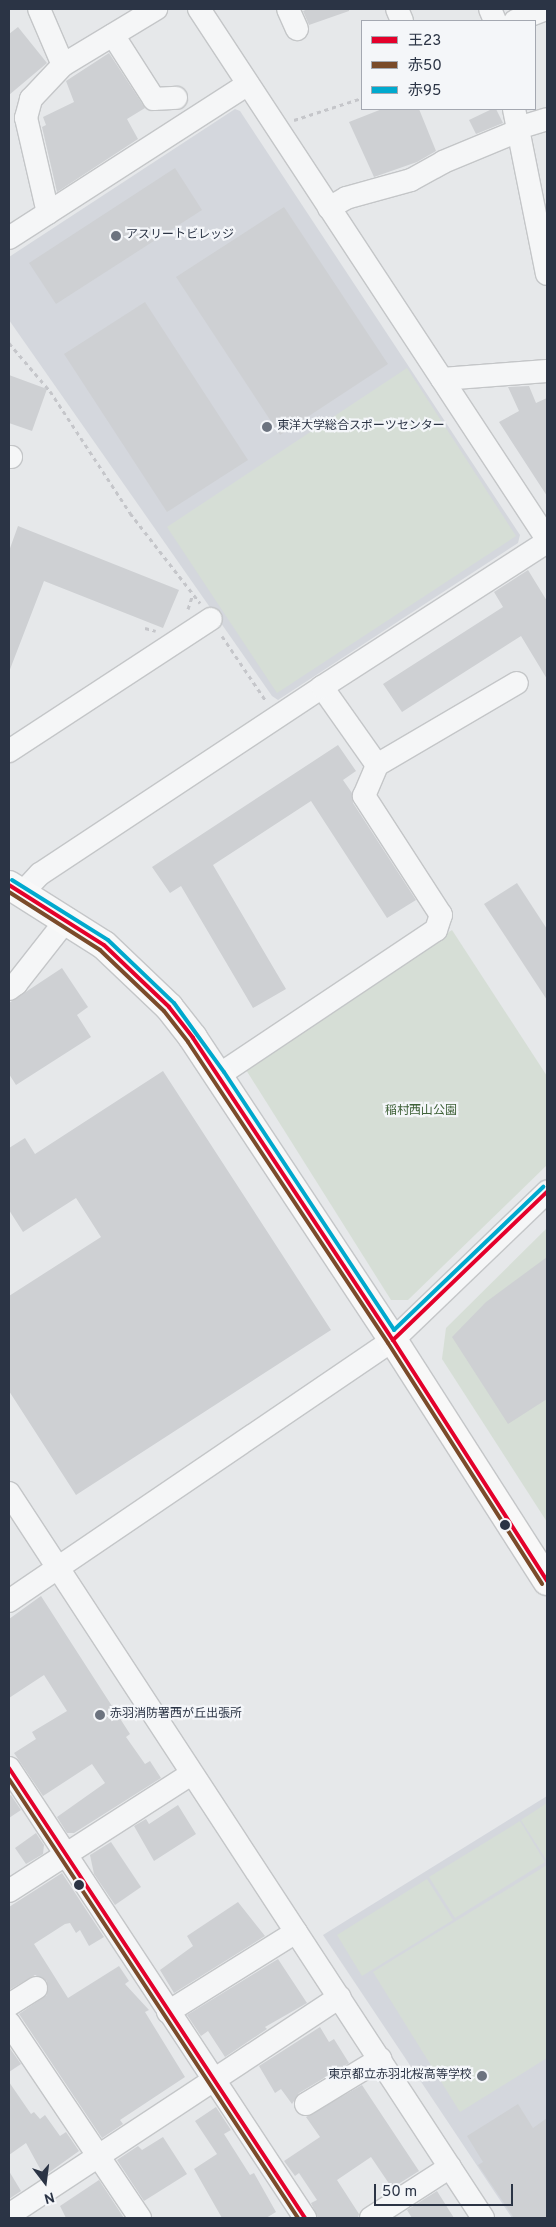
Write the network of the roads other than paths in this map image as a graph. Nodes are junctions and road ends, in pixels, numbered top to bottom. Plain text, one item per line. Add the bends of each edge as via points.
1 (39, 9) edge
2 (156, 9) edge
3 (199, 9) edge
4 (547, 9) edge
5 (518, 20) edge
6 (113, 35) junction
7 (63, 65) junction
8 (248, 84) junction
9 (176, 98) dead end
10 (547, 119) edge
11 (516, 122) edge
12 (329, 208) junction
13 (48, 213) junction
14 (542, 225) edge
15 (9, 238) edge
16 (547, 274) edge
17 (547, 371) edge
18 (442, 379) junction
19 (547, 541) edge
20 (211, 619) road end
21 (517, 683) dead end
22 (322, 687) junction
23 (9, 751) edge
24 (377, 766) junction
25 (16, 889) edge
26 (67, 918) junction
27 (9, 989) edge
28 (219, 1075) junction
29 (547, 1192) edge
30 (393, 1340) junction
31 (9, 1493) edge
32 (58, 1568) junction
33 (547, 1581) edge
34 (9, 1601) edge
35 (9, 1768) edge
36 (191, 1774) junction
37 (66, 1855) junction
38 (9, 1892) edge
39 (296, 1932) junction
40 (36, 1988) dead end
41 (340, 1997) junction
42 (9, 2005) edge
43 (168, 2012) junction
44 (9, 2023) edge
45 (380, 2059) junction
46 (214, 2082) junction
47 (306, 2104) dead end
48 (100, 2157) junction
49 (450, 2167) junction
50 (9, 2215) edge
51 (140, 2218) edge
52 (305, 2218) edge
53 (371, 2218) edge
54 (484, 2218) edge

1 - 7 street
2 - 6 street
3 - 8 street
4 - 5 street
6 - 7 street
6 - 9 street via 154,99
7 - 13 street via 31,98 26,118
8 - 12 street
8 - 13 street
10 - 11 street
11 - 12 street via 411,180 346,198
11 - 14 street
12 - 18 street
13 - 15 street
14 - 16 street
17 - 18 street
18 - 19 street
19 - 22 street
20 - 23 street
21 - 24 street
22 - 24 street
22 - 25 street
24 - 28 street via 364,796 441,915 436,930
25 - 26 main road
26 - 27 street
26 - 28 main road via 104,945 169,1007
28 - 30 main road
29 - 30 street
30 - 32 street
30 - 33 main road
31 - 32 street
32 - 34 street
32 - 36 street
35 - 37 street
36 - 37 street
36 - 39 street
37 - 38 street
37 - 43 street
39 - 41 street
39 - 43 street
40 - 42 street
41 - 45 street
41 - 46 street
43 - 46 street
44 - 48 street
45 - 47 street
45 - 49 street
46 - 48 street
46 - 52 street
48 - 50 street
48 - 51 street
49 - 53 street
49 - 54 street

